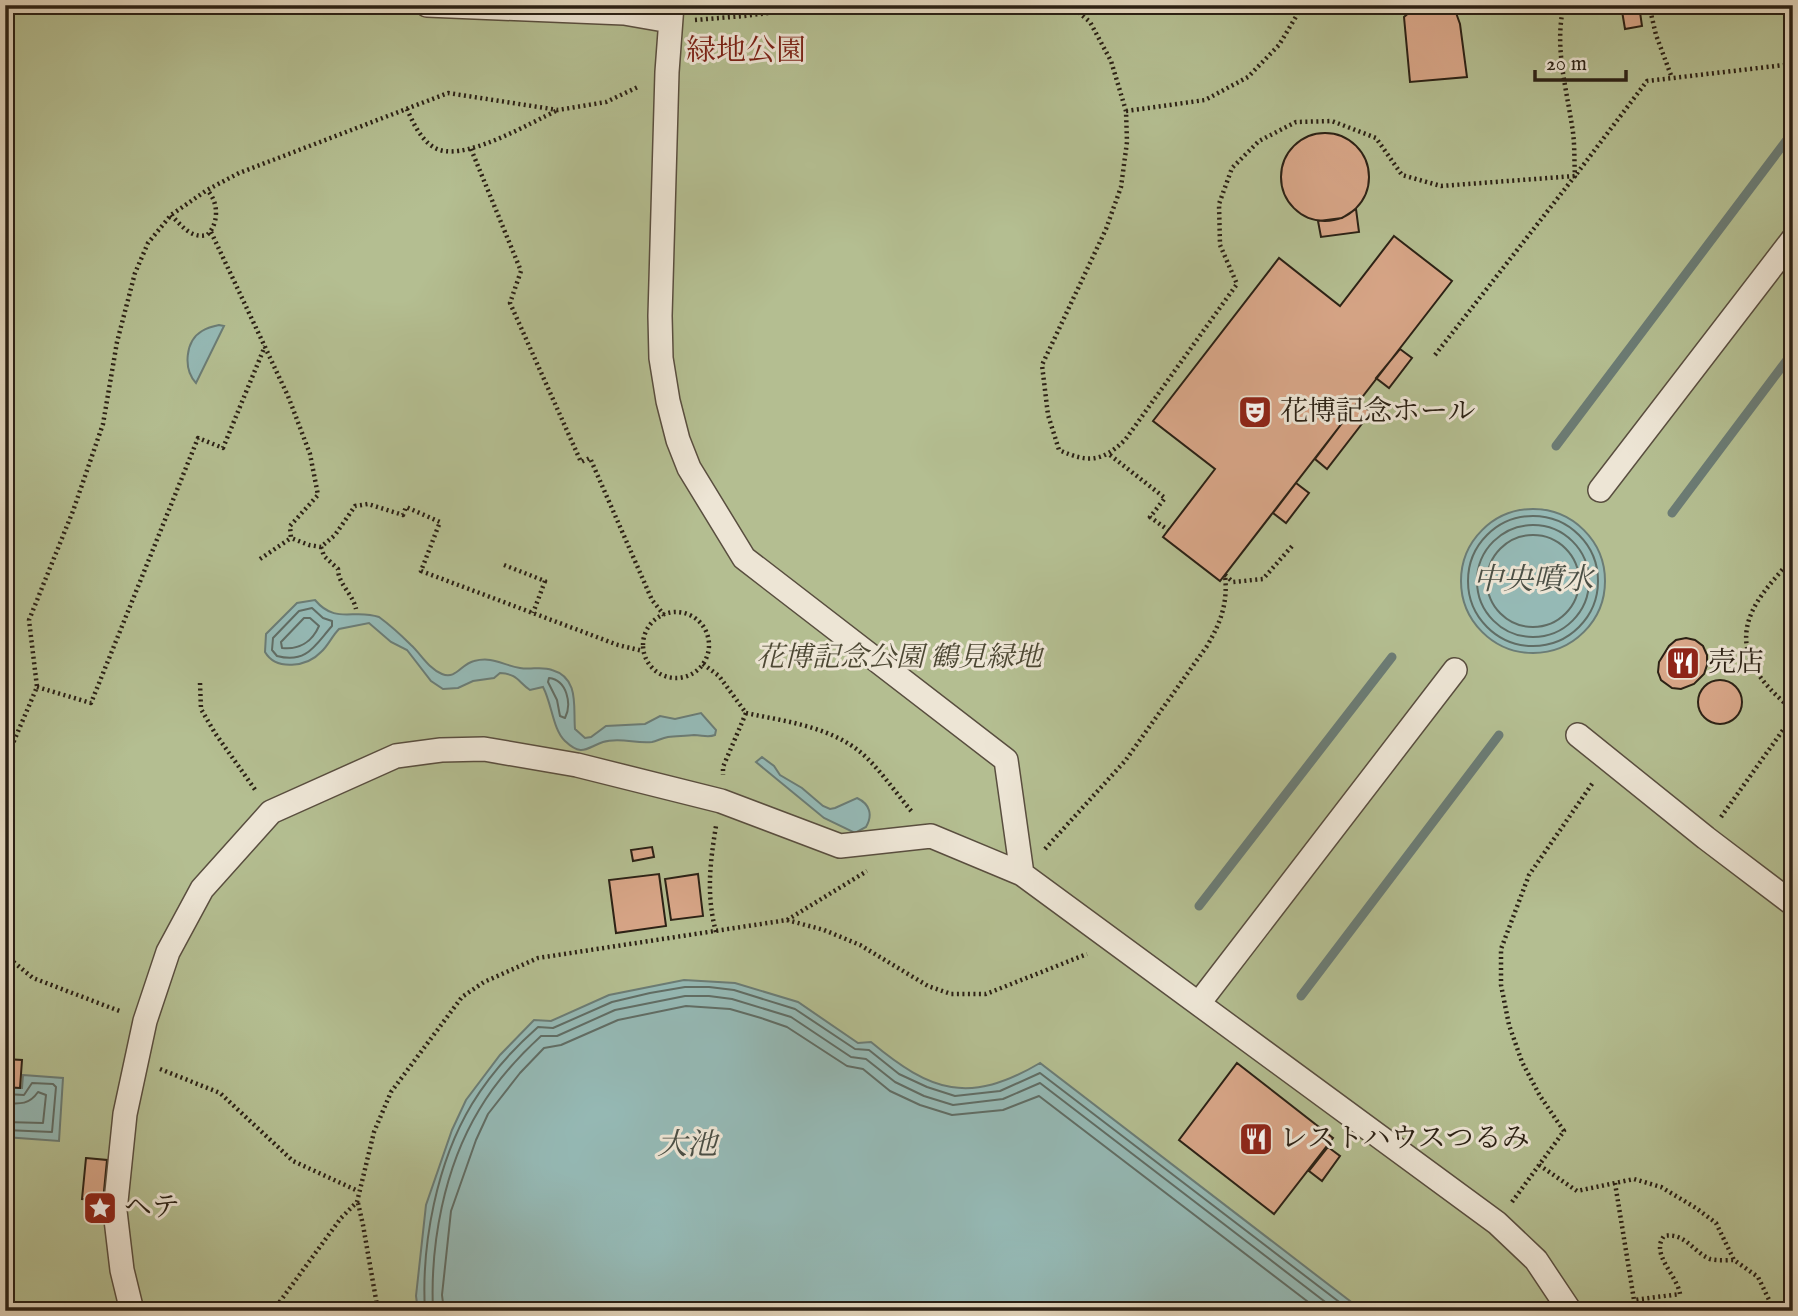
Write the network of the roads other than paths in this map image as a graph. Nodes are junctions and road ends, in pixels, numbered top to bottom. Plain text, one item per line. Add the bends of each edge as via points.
1 (427, 5) edge
2 (671, 13) edge
3 (1793, 239) edge
4 (1600, 490) dead end
5 (1455, 670) dead end
6 (1578, 735) dead end
7 (1022, 874) junction
8 (1793, 904) edge
9 (1199, 1003) junction
10 (132, 1311) edge
11 (1570, 1311) edge

1 - 2 street
2 - 7 street via 660,316 661,358 678,440 744,558 1006,760
3 - 4 street
5 - 9 street
6 - 8 street
7 - 9 street
7 - 10 street via 931,836 840,846 721,801 577,765 484,749 396,755 271,812 202,889 168,952 145,1021 125,1114 115,1211
9 - 11 street via 1497,1223 1535,1260

